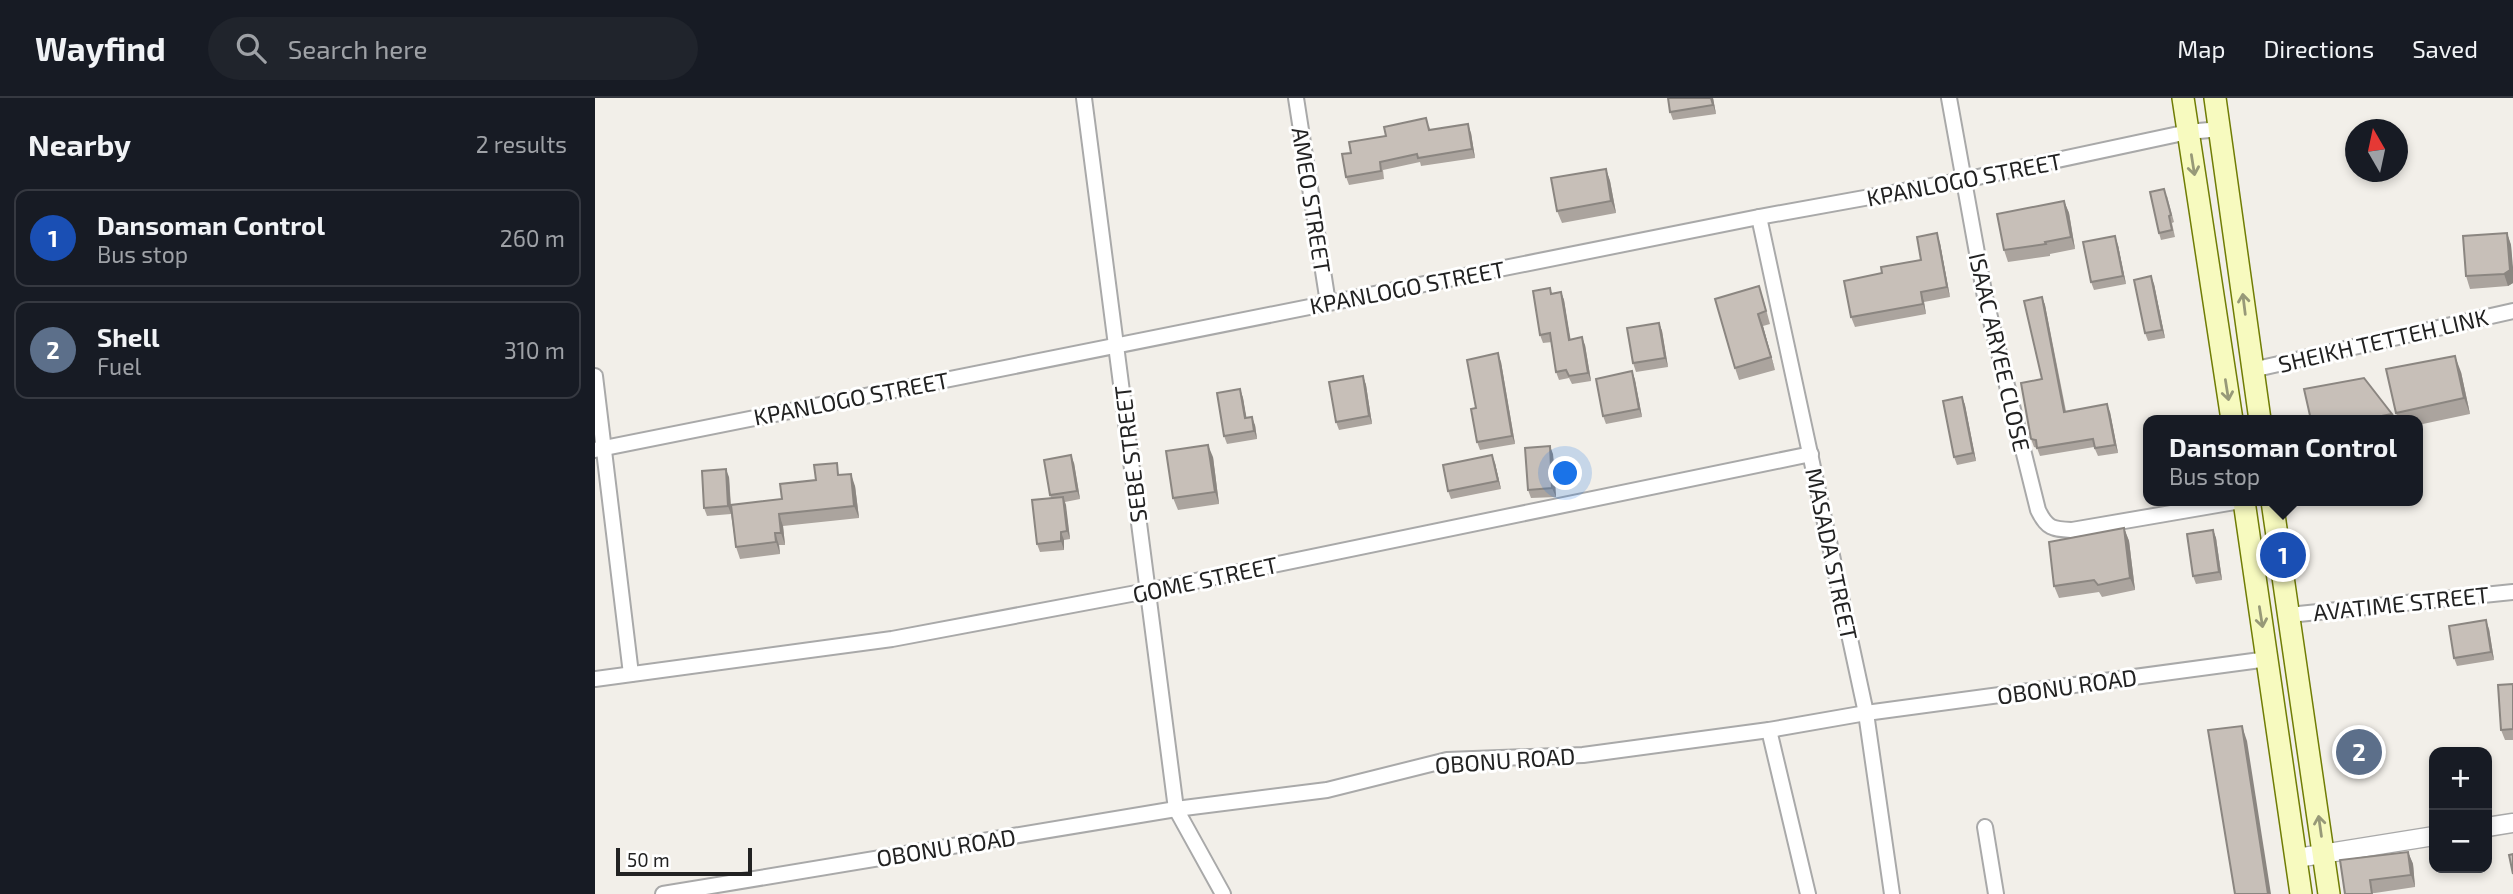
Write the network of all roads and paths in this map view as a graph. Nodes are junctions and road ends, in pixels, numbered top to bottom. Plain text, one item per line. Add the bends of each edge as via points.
1 (1084, 98) edge
2 (1296, 98) edge
3 (1949, 98) edge
4 (2183, 98) edge
5 (2215, 98) edge
6 (2220, 129) junction
7 (2188, 132) junction
8 (1964, 180) junction
9 (1759, 217) junction
10 (1328, 303) junction
11 (2513, 311) edge
12 (1116, 344) junction
13 (2252, 370) junction
14 (595, 376) edge
15 (2231, 415) edge
16 (2259, 415) edge
17 (599, 449) edge
18 (1811, 454) junction
19 (2214, 506) edge
20 (2244, 506) edge
21 (2273, 506) edge
22 (1147, 591) junction
23 (2513, 592) edge
24 (2289, 615) junction
25 (2268, 659) junction
26 (631, 674) junction
27 (595, 679) edge
28 (1866, 713) junction
29 (1769, 730) junction
30 (1176, 809) junction
31 (2513, 823) edge
32 (2492, 826) edge
33 (1985, 827) dead end
34 (2429, 837) edge
35 (2324, 855) junction
36 (2297, 858) junction
37 (663, 894) edge
38 (1223, 894) edge
39 (1808, 894) edge
40 (1892, 894) edge
41 (1996, 894) edge
42 (2301, 894) edge
43 (2329, 894) edge

1 - 12 street, SEBE STREET
2 - 10 street, AMEO STREET
3 - 8 street, ISAAC ARYEE CLOSE
4 - 7 main road
5 - 6 main road
6 - 7 street, KPANLOGO STREET
13 -> 6 main road
7 - 8 street, KPANLOGO STREET
7 -> 15 main road
8 - 9 street, KPANLOGO STREET
8 - 19 street, ISAAC ARYEE CLOSE via 1985,297 2043,522 2073,530
9 - 10 street, KPANLOGO STREET
9 - 18 street, MASADA STREET
10 - 12 street, KPANLOGO STREET
11 - 13 street, SHEIKH TETTEH LINK
12 - 17 street, KPANLOGO STREET
12 - 22 street, SEBE STREET
13 - 16 main road
14 - 17 street
17 - 26 street
18 - 22 street, GOME STREET
18 - 28 street, MASADA STREET
20 -> 25 main road
21 - 24 main road
22 - 26 street, GOME STREET via 892,639
22 - 30 street, SEBE STREET
23 - 24 street, AVATIME STREET
35 -> 24 main road
25 - 28 street, OBONU ROAD
25 - 36 main road
26 - 27 street, GOME STREET
28 - 29 street, OBONU ROAD
28 - 40 street, MASADA STREET
29 - 30 street, OBONU ROAD via 1583,755 1447,760 1327,790
29 - 39 street
30 - 37 street, OBONU ROAD
30 - 38 street
31 - 32 street
33 - 41 street
34 - 35 street
35 - 36 street
35 - 43 main road
36 - 42 main road

